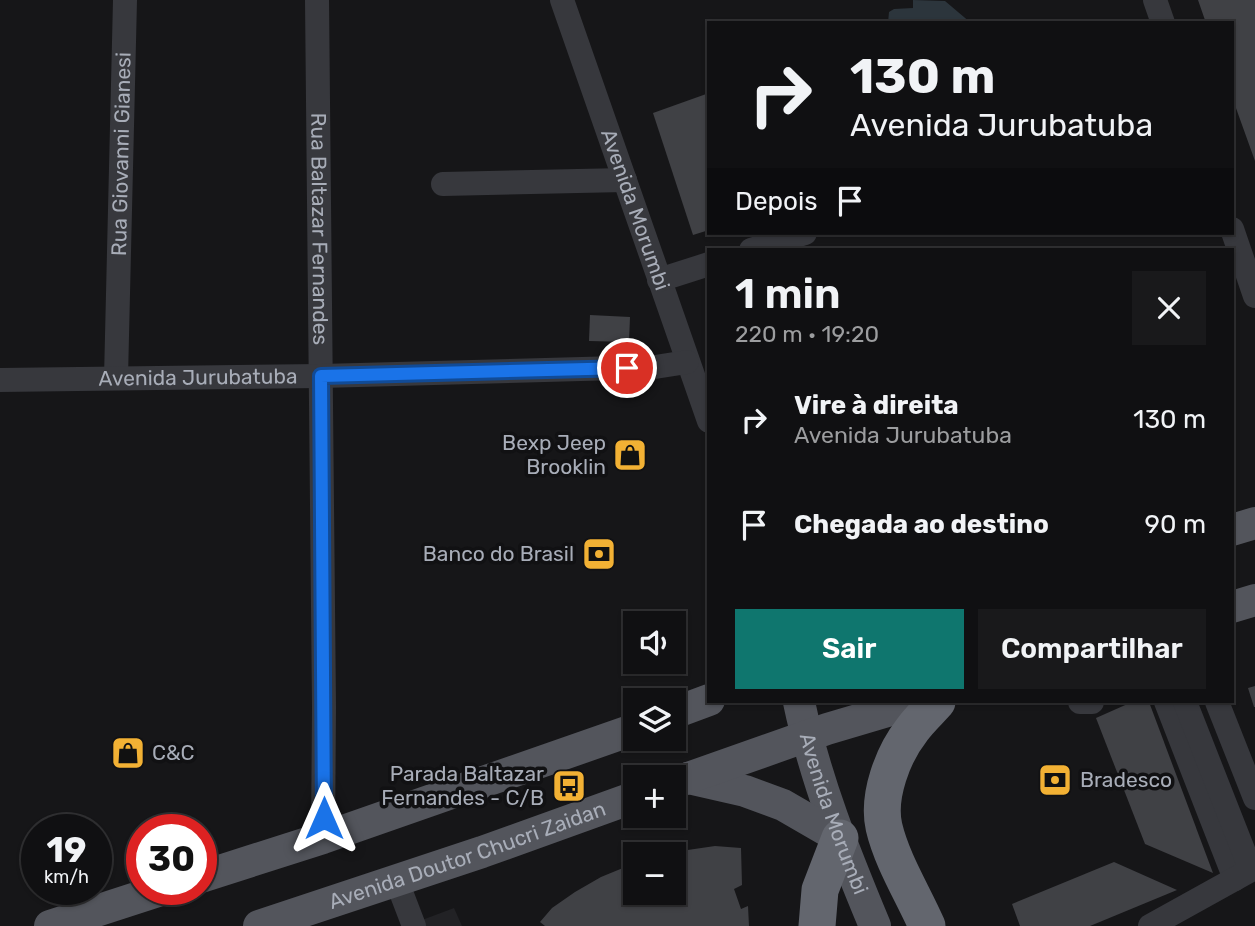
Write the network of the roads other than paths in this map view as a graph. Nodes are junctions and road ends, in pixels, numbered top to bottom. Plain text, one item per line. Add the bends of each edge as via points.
1 (125, 0) edge
2 (317, 0) edge
3 (562, 0) edge
4 (1155, 0) edge
5 (1162, 21) edge
6 (625, 180) junction
7 (443, 184) dead end
8 (799, 235) edge
9 (1234, 235) edge
10 (757, 248) edge
11 (707, 265) edge
12 (659, 280) junction
13 (1255, 296) edge
14 (687, 362) junction
15 (321, 376) junction
16 (116, 378) junction
17 (0, 380) edge
18 (707, 416) edge
19 (1255, 523) edge
20 (1234, 529) edge
21 (1255, 600) edge
22 (1234, 606) edge
23 (707, 700) edge
24 (799, 703) edge
25 (915, 703) edge
26 (936, 703) edge
27 (1166, 703) edge
28 (1185, 703) edge
29 (1217, 703) edge
30 (686, 708) edge
31 (623, 733) edge
32 (807, 736) junction
33 (686, 779) edge
34 (686, 782) edge
35 (1255, 798) edge
36 (623, 801) edge
37 (323, 838) junction
38 (840, 838) junction
39 (217, 872) edge
40 (396, 879) junction
41 (1235, 879) junction
42 (126, 901) edge
43 (874, 925) edge
44 (50, 926) edge
45 (258, 926) edge
46 (414, 926) edge
47 (817, 926) edge
48 (928, 926) edge
49 (1150, 926) edge

1 - 16 street, Rua Giovanni Gianesi
2 - 15 street, Rua Baltazar Fernandes
3 - 6 street, Avenida Morumbi
4 - 5 street
6 - 7 street
6 - 12 street, Avenida Morumbi
8 - 10 street
9 - 13 street
11 - 12 street
12 - 14 street, Avenida Morumbi
14 - 15 street, Avenida Jurubatuba via 655,367
14 - 18 street, Avenida Morumbi
15 - 16 street, Avenida Jurubatuba
15 - 37 street, Rua Baltazar Fernandes
16 - 17 street, Avenida Jurubatuba
19 - 20 main road
21 - 22 main road
23 - 30 main road
24 - 32 main road, Avenida Morumbi
25 - 32 main road
26 - 48 highway via 911,731 889,773 882,804 889,842
27 - 41 street
28 - 41 street via 1251,870
29 - 35 street
31 - 37 main road
32 - 33 main road
32 - 38 main road, Avenida Morumbi
34 - 38 main road via 745,791 783,805
36 - 40 main road, Avenida Doutor Chucri Zaidan
37 - 39 main road
38 - 43 main road, Avenida Morumbi
38 - 47 highway via 820,890
40 - 45 main road, Avenida Doutor Chucri Zaidan
40 - 46 street
41 - 49 street
42 - 44 main road

